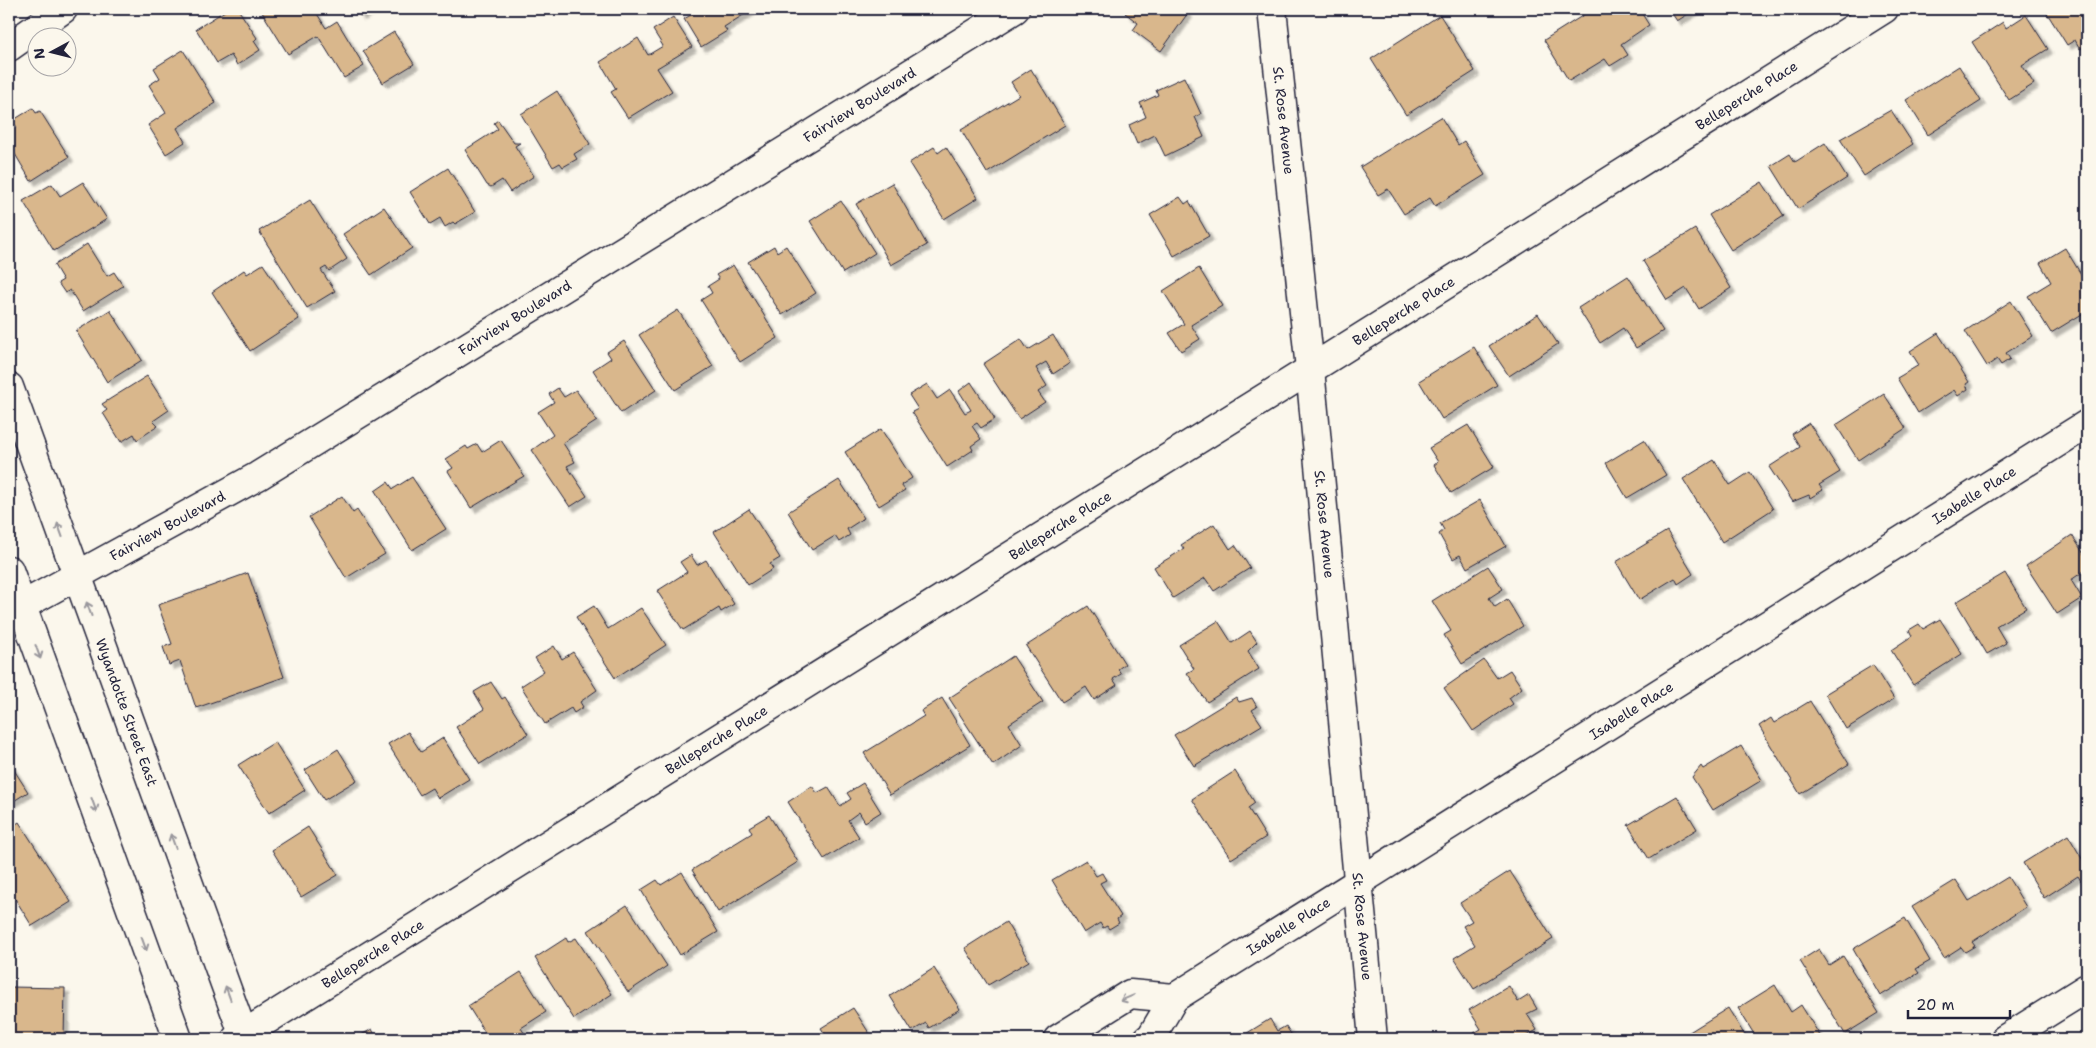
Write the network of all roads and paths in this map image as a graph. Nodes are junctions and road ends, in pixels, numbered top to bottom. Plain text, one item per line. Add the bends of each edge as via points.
1 (64, 9) edge
2 (1015, 9) edge
3 (1272, 9) edge
4 (1884, 9) edge
5 (9, 47) edge
6 (1310, 369) junction
7 (9, 387) edge
8 (2087, 424) edge
9 (9, 570) edge
10 (77, 576) junction
11 (15, 610) edge
12 (1358, 880) junction
13 (2087, 988) edge
14 (1174, 998) junction
15 (241, 1038) edge
16 (178, 1039) edge
17 (1058, 1039) edge
18 (1148, 1039) edge
19 (1373, 1039) edge
20 (2005, 1039) edge

1 - 5 street
2 - 10 street, Fairview Boulevard via 258,476
3 - 6 street, St. Rose Avenue
4 - 6 street, Belleperche Place
6 - 12 street, St. Rose Avenue
6 - 15 street, Belleperche Place
10 -> 7 street, Wyandotte Street East
8 - 12 street, Isabelle Place
9 - 11 street
10 - 11 street, Fairview Boulevard
15 -> 10 street, Wyandotte Street East
11 -> 16 street
12 - 14 street, Isabelle Place
12 - 19 street, St. Rose Avenue
13 - 20 street
14 -> 17 street via 1130,994
14 - 18 street, Isabelle Place

